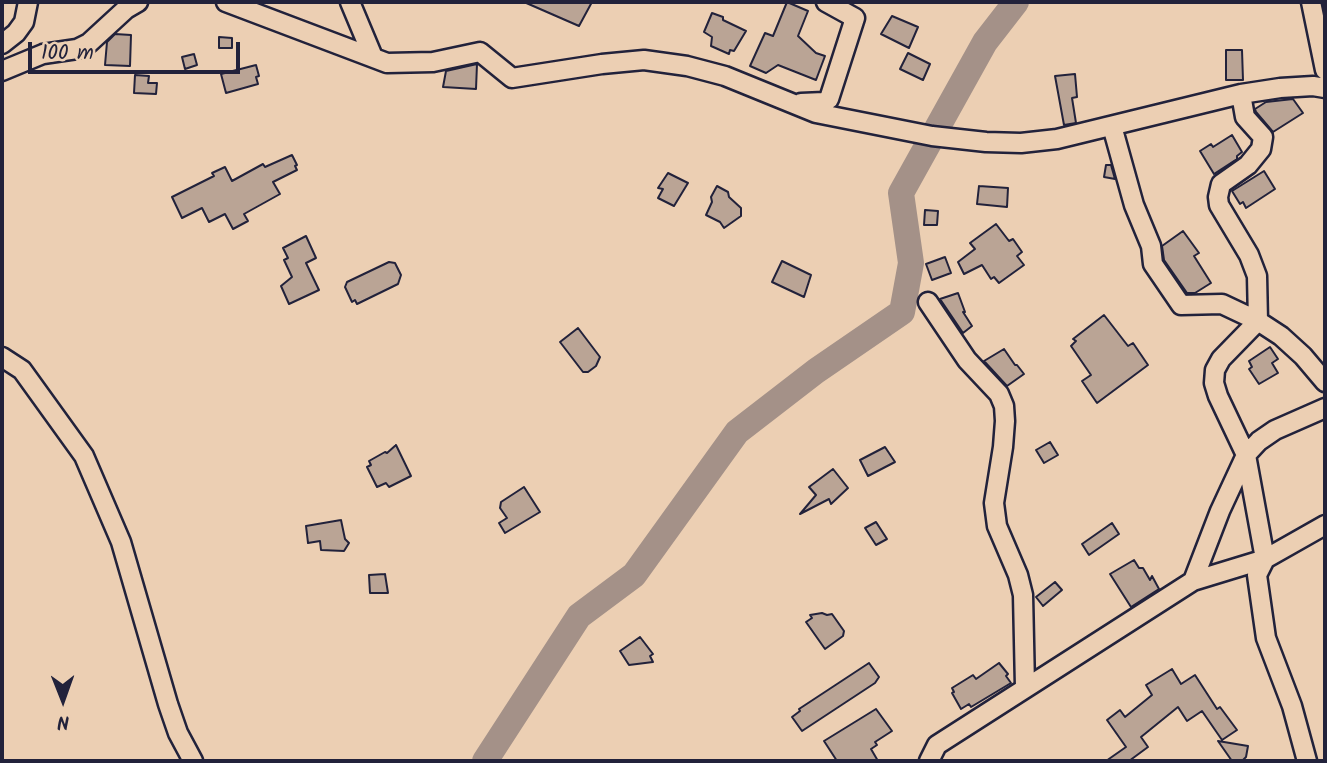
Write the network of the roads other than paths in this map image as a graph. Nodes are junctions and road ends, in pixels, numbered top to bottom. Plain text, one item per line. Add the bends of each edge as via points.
1 (28, 2) edge
2 (138, 2) edge
3 (226, 2) edge
4 (350, 2) edge
5 (826, 2) edge
6 (1311, 2) edge
7 (2, 44) edge
8 (373, 57) junction
9 (1325, 70) edge
10 (2, 71) edge
11 (1325, 88) edge
12 (1241, 94) junction
13 (788, 103) junction
14 (1112, 126) junction
15 (928, 302) dead end
16 (1258, 321) junction
17 (2, 357) edge
18 (1325, 382) edge
19 (1325, 408) edge
20 (1247, 455) junction
21 (1323, 533) edge
22 (1265, 559) junction
23 (1193, 581) junction
24 (1025, 687) junction
25 (935, 756) edge
26 (193, 761) edge
27 (1307, 761) edge

1 - 7 street via 24,22
2 - 10 street via 89,43 43,54
3 - 8 street
4 - 8 street
5 - 13 street via 855,18 829,99
6 - 9 street
8 - 13 street via 387,63 433,62 480,52 512,78 644,60 725,76
11 - 12 street
12 - 14 street
12 - 16 street via 1245,117 1264,137 1248,165 1221,184 1218,197 1256,276
13 - 14 street via 932,136 986,142 1057,139
14 - 16 street via 1153,264 1181,305 1222,304
15 - 24 street via 1004,405 994,503 997,526 1023,595
16 - 18 street via 1303,356
16 - 20 street via 1215,370 1217,396
17 - 26 street via 22,370 84,456 121,542 167,704
19 - 20 street via 1275,430
20 - 22 street
20 - 23 street
21 - 22 street
22 - 23 street
22 - 27 street via 1257,575 1266,638
23 - 24 street
24 - 25 street

